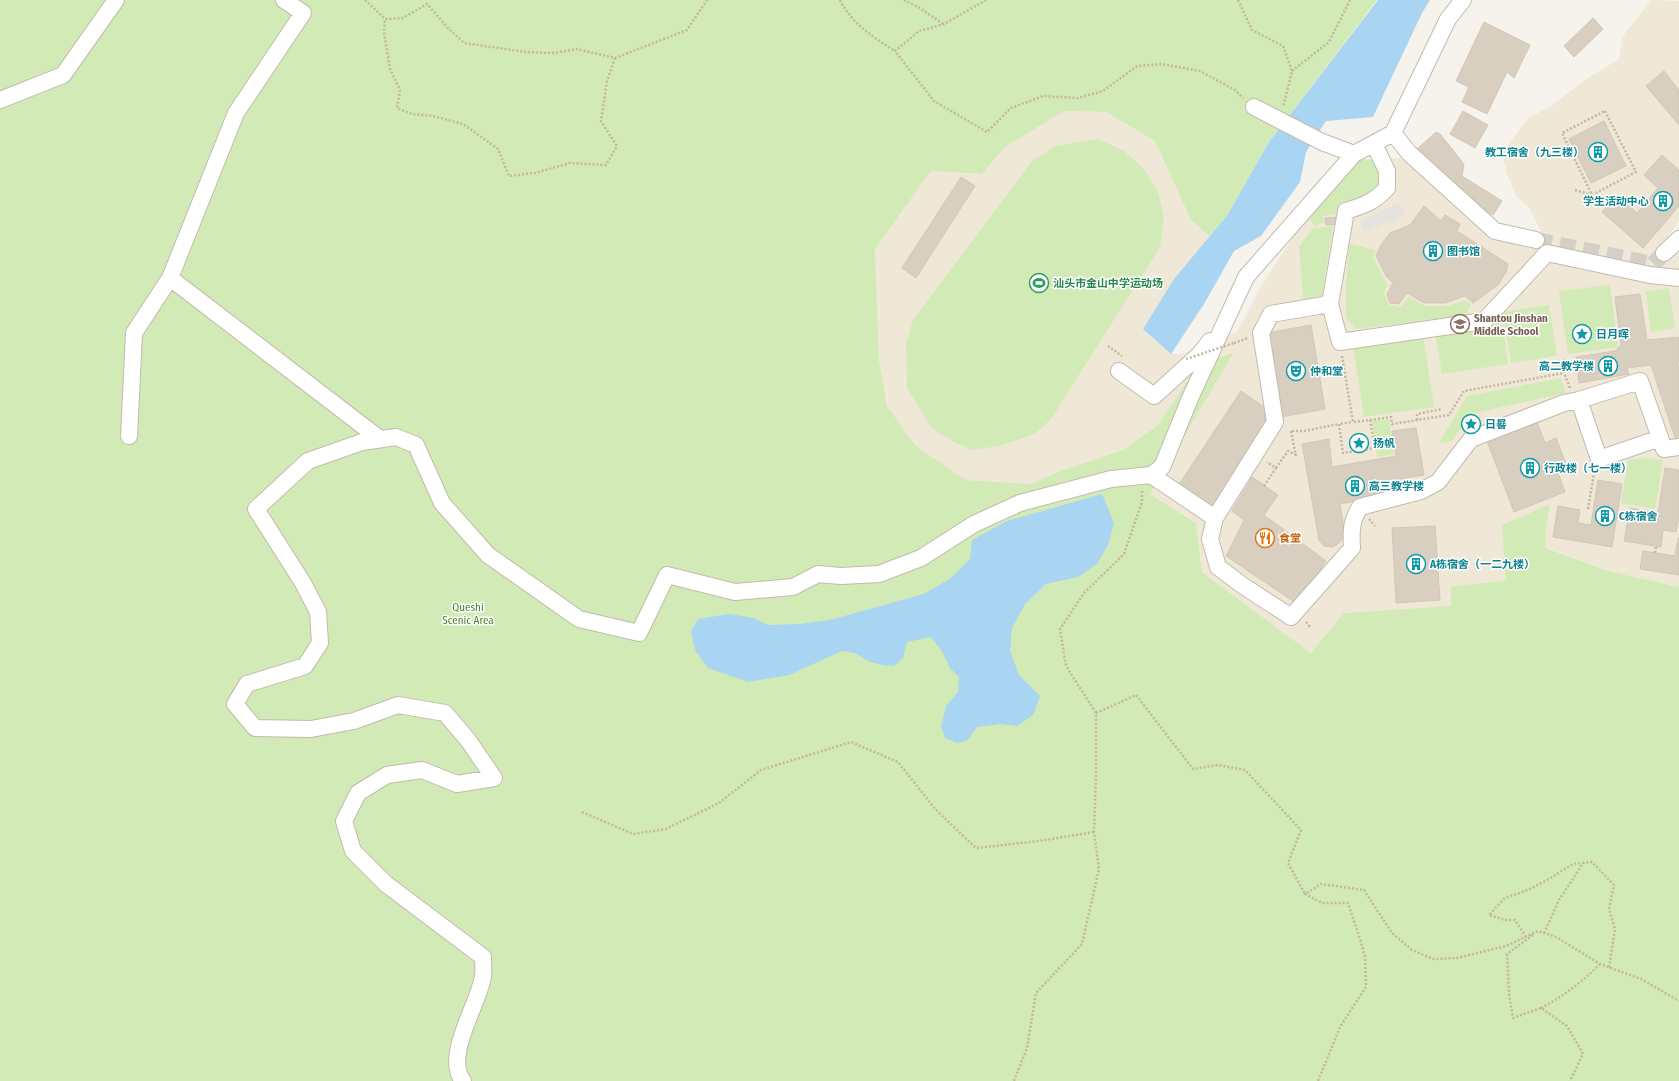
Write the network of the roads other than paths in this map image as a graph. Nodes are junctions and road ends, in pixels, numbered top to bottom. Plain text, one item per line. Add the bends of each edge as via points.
1 (116, 0) edge
2 (284, 0) edge
3 (1463, 0) edge
4 (0, 100) edge
5 (1254, 108) road end
6 (1393, 133) junction
7 (1374, 144) junction
8 (1354, 154) junction
9 (1679, 239) edge
10 (1536, 240) tunnel mouth
11 (1664, 253) tunnel mouth
12 (170, 278) junction
13 (1679, 278) edge
14 (1330, 304) junction
15 (1223, 326) junction
16 (1123, 366) road end
17 (1574, 394) junction
18 (129, 436) dead end
19 (1660, 438) junction
20 (380, 439) junction
21 (1679, 447) edge
22 (1146, 475) junction
23 (1215, 518) junction
24 (463, 1081) edge

1 - 4 street via 63,75
2 - 12 street via 303,13 236,113
3 - 6 street via 1448,19
5 - 8 street via 1322,142
6 - 7 street
6 - 10 street via 1409,153 1495,231
7 - 8 street
7 - 14 street via 1387,171 1388,188 1369,204 1346,211
8 - 15 street via 1246,277
9 - 11 street
12 - 18 street via 134,333
12 - 20 street
13 - 14 street via 1650,275 1547,253 1484,321 1340,342
14 - 23 street via 1271,314 1261,333 1275,422
15 - 16 street via 1199,355 1154,396
15 - 22 street via 1162,467
17 - 19 street via 1640,380
17 - 19 street via 1599,459
17 - 23 street via 1564,403 1472,439 1438,482 1421,491 1360,507 1353,517 1352,548 1291,617 1218,567 1210,539
19 - 21 street via 1664,449
20 - 22 street via 396,436 416,445 442,503 488,555 579,619 639,633 666,575 734,592 793,587 818,574 879,574 921,558 974,524 1020,503 1111,479
20 - 24 street via 362,442 308,460 256,509 303,582 318,612 320,643 305,666 247,684 235,704 255,728 311,729 354,721 398,705 445,713 468,740 494,778 458,784 422,770 387,775 358,793 344,821 353,851 386,884 483,957 483,976 459,1043 457,1063
22 - 23 street

